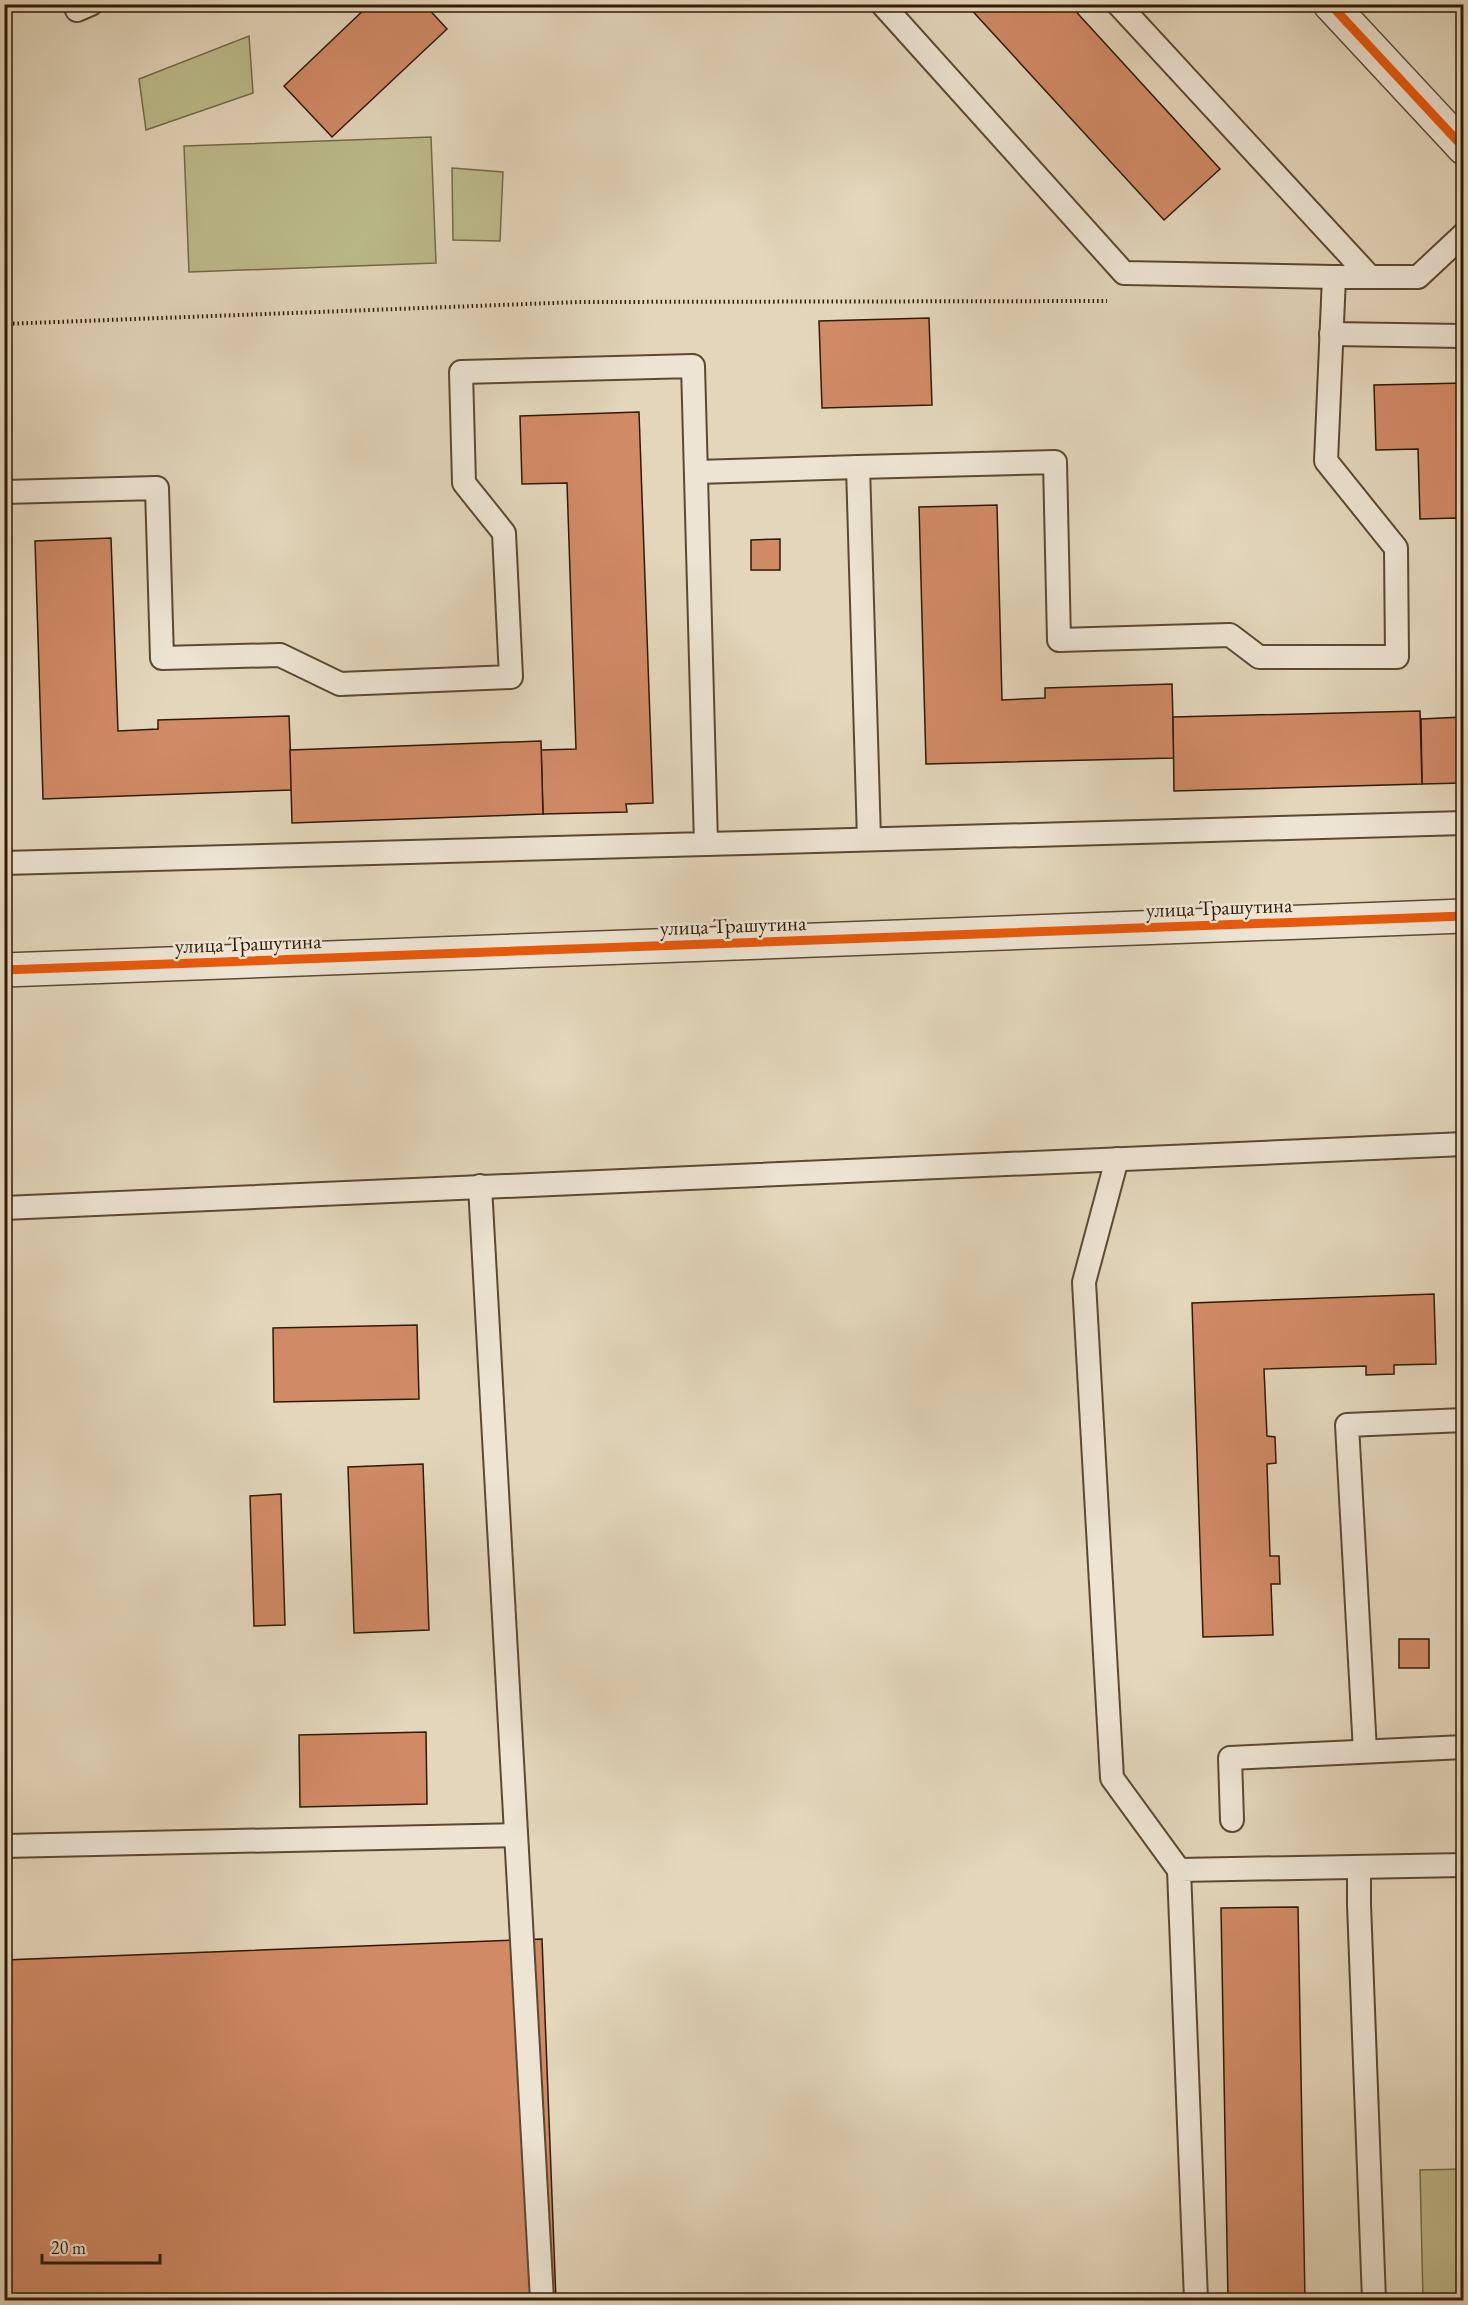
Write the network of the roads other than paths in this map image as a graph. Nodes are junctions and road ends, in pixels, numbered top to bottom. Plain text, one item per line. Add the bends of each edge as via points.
1 (75, 4) edge
2 (91, 4) edge
3 (882, 4) edge
4 (1118, 4) edge
5 (1330, 4) edge
6 (1464, 148) edge
7 (1464, 234) edge
8 (1370, 277) junction
9 (1334, 278) junction
10 (1332, 334) junction
11 (1464, 336) edge
12 (858, 467) junction
13 (696, 472) junction
14 (4, 492) edge
15 (1464, 823) edge
16 (868, 839) junction
17 (706, 844) junction
18 (4, 863) edge
19 (1464, 916) edge
20 (4, 970) edge
21 (1464, 1144) edge
22 (1117, 1159) junction
23 (480, 1186) junction
24 (4, 1208) edge
25 (1464, 1420) edge
26 (1464, 1747) edge
27 (1365, 1751) junction
28 (1232, 1821) dead end
29 (516, 1835) junction
30 (4, 1846) edge
31 (1464, 1865) edge
32 (1359, 1867) junction
33 (1179, 1870) junction
34 (542, 2301) edge
35 (1196, 2301) edge
36 (1374, 2301) edge

1 - 2 lane via 77,10
3 - 9 lane via 1124,273
4 - 8 lane
5 - 6 street
7 - 8 lane via 1418,277
8 - 9 lane
9 - 10 lane
10 - 11 lane
10 - 12 lane via 1326,461 1396,548 1397,657 1259,657 1230,635 1059,640 1055,462
12 - 13 lane
12 - 16 lane
13 - 14 lane via 693,366 461,372 464,483 504,533 511,677 340,684 280,655 162,658 157,488
13 - 17 lane
15 - 16 lane
16 - 17 lane
17 - 18 lane
19 - 20 street, улица Трашутина
21 - 22 lane
22 - 23 lane
22 - 33 lane via 1084,1282 1112,1778
23 - 24 lane
23 - 29 lane
25 - 27 lane via 1347,1425
26 - 27 lane
27 - 28 lane via 1230,1758
29 - 30 lane
29 - 34 lane
31 - 32 lane
32 - 33 lane
32 - 36 lane
33 - 35 lane

